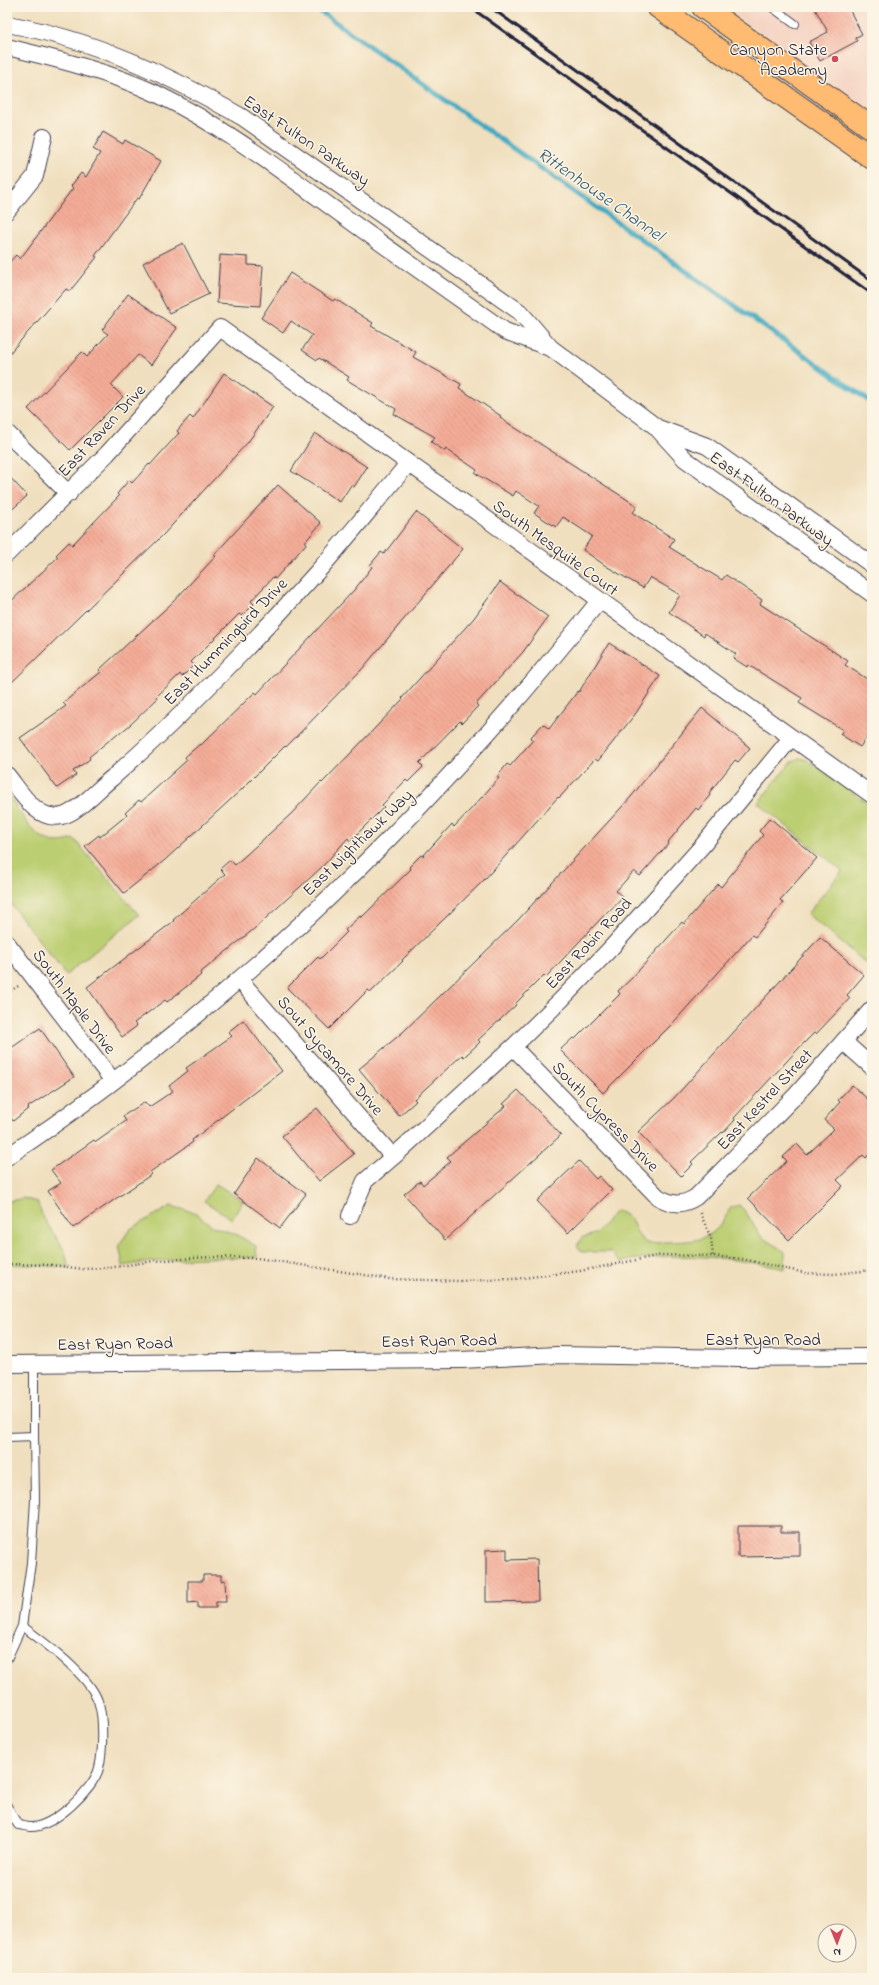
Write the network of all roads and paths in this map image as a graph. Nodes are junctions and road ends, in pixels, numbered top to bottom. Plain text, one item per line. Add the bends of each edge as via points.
1 (658, 7) edge
2 (703, 7) edge
3 (772, 7) edge
4 (7, 24) edge
5 (795, 24) dead end
6 (7, 47) edge
7 (872, 128) edge
8 (44, 137) dead end
9 (872, 158) edge
10 (7, 211) edge
11 (220, 328) joint
12 (551, 348) junction
13 (655, 426) junction
14 (7, 433) edge
15 (408, 464) junction
16 (69, 494) junction
17 (7, 554) edge
18 (872, 565) edge
19 (872, 594) edge
20 (599, 601) junction
21 (791, 738) junction
22 (7, 775) edge
23 (871, 790) edge
24 (7, 943) edge
25 (239, 979) junction
26 (872, 1009) edge
27 (844, 1042) junction
28 (513, 1047) junction
29 (872, 1067) edge
30 (113, 1081) junction
31 (7, 1157) edge
32 (393, 1157) junction
33 (696, 1198) junction
34 (677, 1204) joint
35 (350, 1216) dead end
36 (713, 1256) junction
37 (7, 1264) edge
38 (872, 1270) edge
39 (872, 1357) edge
40 (7, 1364) edge
41 (34, 1364) junction
42 (34, 1436) junction
43 (7, 1437) edge
44 (22, 1626) junction
45 (7, 1659) edge
46 (7, 1806) edge

1 - 9 main road
2 - 7 main road
3 - 5 lane
4 - 12 street, East Fulton Parkway via 37,29 97,47 193,89 242,117 520,312
6 - 12 street, East Fulton Parkway via 62,60 113,77 156,94 200,118 261,156 505,331
8 - 10 street via 35,176
11 - 15 street, South Mesquite Court
11 - 16 street, East Raven Drive
12 - 13 street, East Fulton Parkway
13 - 18 street, East Fulton Parkway via 707,446
13 - 19 street, East Fulton Parkway via 685,459
14 - 16 street
15 - 20 street, South Mesquite Court
15 - 22 street, East Hummingbird Drive via 319,570 225,671 172,723 73,812 62,816 48,816 34,808
16 - 17 street, East Raven Drive
20 - 21 street, South Mesquite Court
20 - 25 street, East Nighthawk Way via 556,655 428,799 336,891
21 - 23 street, South Mesquite Court
21 - 28 street, East Robin Road via 703,845 611,948
24 - 30 street, South Maple Drive
25 - 30 street, East Nighthawk Way
25 - 32 street, Sout Sycamore Drive
26 - 27 street, East Kestrel Street
27 - 29 street
27 - 33 street, East Kestrel Street
28 - 32 street, East Robin Road
28 - 34 street, South Cypress Drive via 658,1197
30 - 31 street, East Nighthawk Way
32 - 35 street, East Robin Road via 365,1181
33 - 34 street, East Kestrel Street via 687,1203
33 - 36 path via 711,1238
36 - 37 path via 662,1255 580,1271 514,1279 460,1281 390,1279 257,1258 154,1261 102,1268
36 - 38 path via 742,1259 805,1273 834,1274
39 - 41 street, East Ryan Road via 556,1356 461,1360
40 - 41 street, East Ryan Road
41 - 42 lane
42 - 43 lane
42 - 44 lane via 35,1500 31,1563
44 - 45 lane
44 - 46 lane via 54,1650 83,1678 98,1700 102,1729 99,1768 91,1784 68,1809 47,1822 31,1827 18,1825

